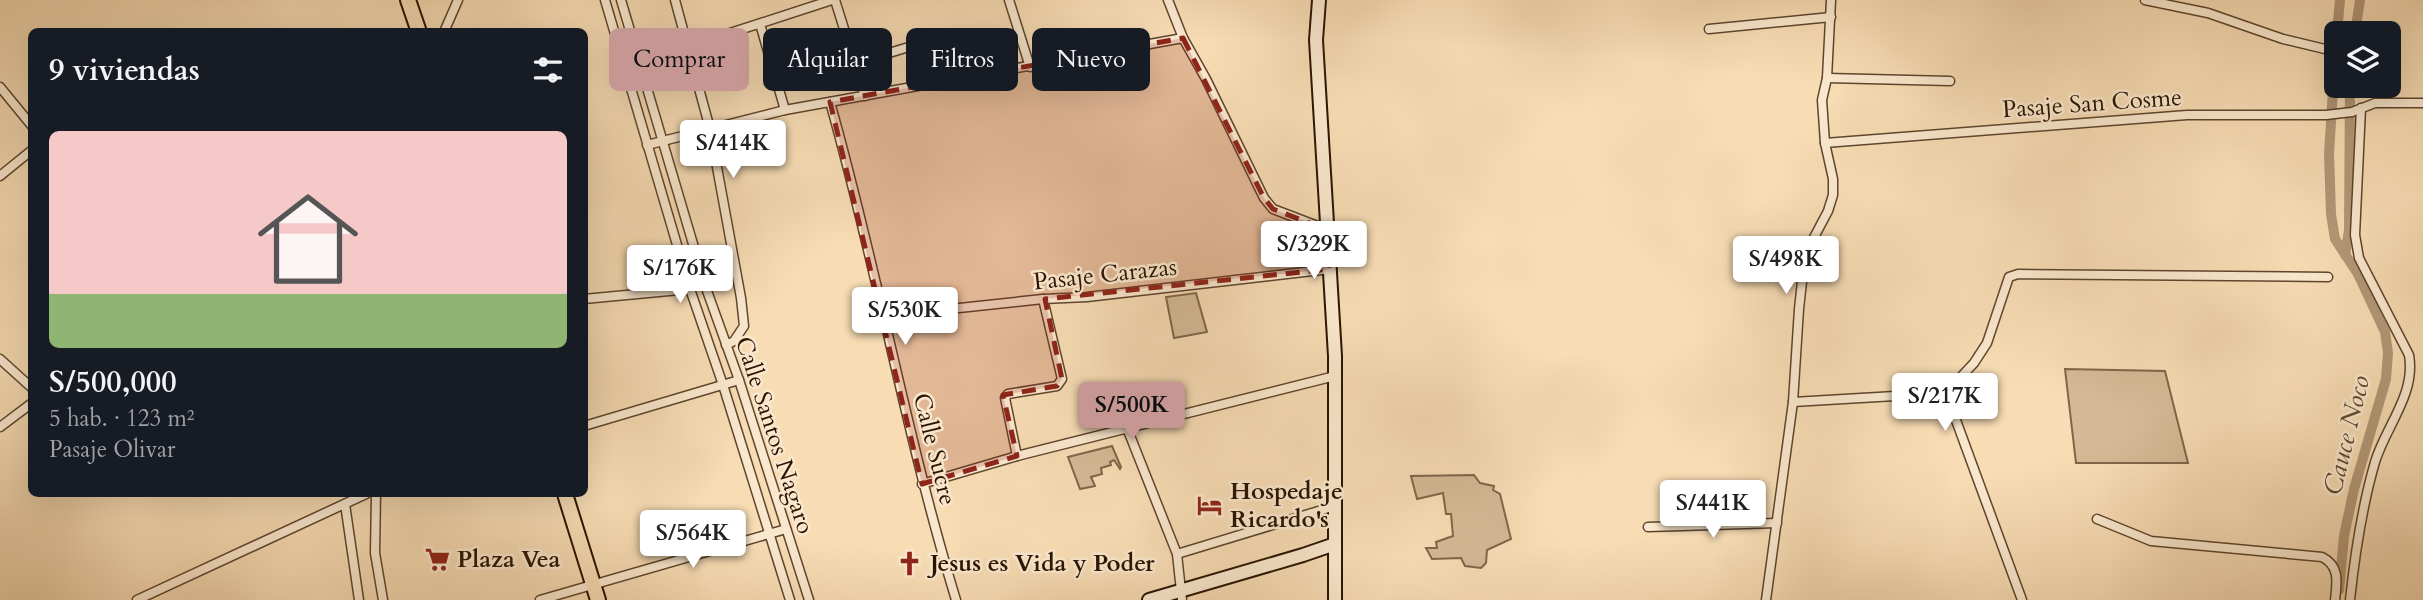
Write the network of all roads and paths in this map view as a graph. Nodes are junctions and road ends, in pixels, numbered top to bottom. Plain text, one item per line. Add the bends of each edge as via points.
1 (408, 0) edge
2 (458, 0) edge
3 (605, 0) edge
4 (621, 0) edge
5 (675, 0) edge
6 (834, 0) edge
7 (1009, 0) edge
8 (1168, 0) edge
9 (1319, 0) edge
10 (1831, 0) edge
11 (2144, 0) edge
12 (1830, 17) junction
13 (760, 24) junction
14 (418, 28) edge
15 (446, 28) edge
16 (682, 28) edge
17 (747, 28) edge
18 (844, 28) edge
19 (1709, 29) dead end
20 (1183, 38) junction
21 (2324, 49) edge
22 (1030, 67) junction
23 (1018, 69) edge
24 (1826, 78) junction
25 (1950, 81) dead end
26 (0, 87) edge
27 (906, 89) edge
28 (699, 91) edge
29 (864, 91) edge
30 (865, 96) junction
31 (830, 102) junction
32 (2423, 103) edge
33 (2361, 108) junction
34 (785, 110) junction
35 (28, 121) edge
36 (709, 129) junction
37 (661, 141) junction
38 (1825, 143) junction
39 (647, 145) junction
40 (28, 153) edge
41 (0, 176) edge
42 (1328, 230) junction
43 (1330, 269) junction
44 (2328, 276) dead end
45 (690, 289) junction
46 (588, 299) edge
47 (1043, 299) junction
48 (884, 316) junction
49 (726, 345) junction
50 (0, 359) edge
51 (1335, 376) junction
52 (739, 380) junction
53 (28, 384) edge
54 (723, 385) junction
55 (1946, 393) junction
56 (1793, 402) junction
57 (28, 406) edge
58 (588, 425) edge
59 (0, 427) edge
60 (1127, 428) junction
61 (1017, 456) junction
62 (922, 484) junction
63 (360, 497) edge
64 (376, 497) edge
65 (566, 497) edge
66 (345, 504) junction
67 (1335, 506) junction
68 (2097, 519) dead end
69 (1777, 523) junction
70 (1648, 527) dead end
71 (786, 529) junction
72 (768, 534) junction
73 (1335, 544) junction
74 (1177, 554) junction
75 (1303, 555) junction
76 (1334, 563) junction
77 (593, 583) junction
78 (159, 590) junction
79 (1182, 595) edge
80 (138, 600) edge
81 (164, 600) edge
82 (359, 600) edge
83 (383, 600) edge
84 (540, 600) edge
85 (598, 600) edge
86 (790, 600) edge
87 (809, 600) edge
88 (956, 600) edge
89 (1149, 600) edge
90 (1335, 600) edge
91 (1766, 600) edge
92 (2022, 600) edge
93 (2335, 600) edge
94 (2350, 600) edge

1 - 14 highway
2 - 15 street
3 - 39 street, Calle Santos Nagaro
4 - 37 street, Calle Santos Nagaro
5 - 16 street
6 - 13 street
6 - 18 street
7 - 22 street
8 - 20 street
9 - 42 main road via 1316,40
10 - 12 street
11 - 21 street via 2208,13
12 - 19 street
12 - 24 street
13 - 17 street
13 - 34 street
20 - 22 street
20 - 42 street via 1264,198 1273,209
22 - 23 street
24 - 25 street
24 - 38 street via 1822,100
26 - 35 street
27 - 30 street
28 - 36 street
29 - 30 street
30 - 31 street
31 - 34 street
31 - 48 street, Calle Sucre
32 - 33 street, Pasaje San Cosme via 2381,102
33 - 38 street, Pasaje San Cosme via 2326,115 2187,114
33 - 94 street via 2355,235 2359,258 2411,367 2403,399 2376,460 2357,538
34 - 36 street
36 - 37 street
36 - 49 street via 744,326
37 - 39 street
37 - 49 street, Calle Santos Nagaro
38 - 56 street via 1833,195 1804,263
39 - 45 street, Calle Santos Nagaro
40 - 41 street
42 - 43 main road
43 - 47 street, Pasaje Carazas
43 - 51 main road
44 - 55 street via 2018,274 2009,277 1987,343
45 - 46 street
45 - 54 street, Calle Santos Nagaro
47 - 48 street, Pasaje Carazas
47 - 61 street via 1062,380 1057,386 1005,398
48 - 62 street, Calle Sucre
49 - 52 street, Calle Santos Nagaro
50 - 53 street
51 - 60 street
51 - 67 main road
52 - 54 street
52 - 71 street, Calle Santos Nagaro
54 - 58 street
54 - 72 street, Calle Santos Nagaro
55 - 56 street
55 - 92 street
56 - 69 street
57 - 59 street
60 - 61 street
60 - 74 street
61 - 62 street
62 - 88 street, Calle Sucre
63 - 66 street
64 - 83 street via 375,553
65 - 77 highway
66 - 78 street
66 - 82 street
67 - 73 main road
67 - 74 street
68 - 93 street via 2151,541 2322,557 2335,568
69 - 70 street
69 - 91 street
71 - 72 street
71 - 87 street, Calle Santos Nagaro
72 - 77 street
72 - 86 street, Calle Santos Nagaro
73 - 75 main road
73 - 76 main road
74 - 79 street
75 - 76 main road
75 - 79 main road
76 - 90 main road
77 - 84 street
77 - 85 highway
78 - 80 street
78 - 81 street
79 - 89 main road

